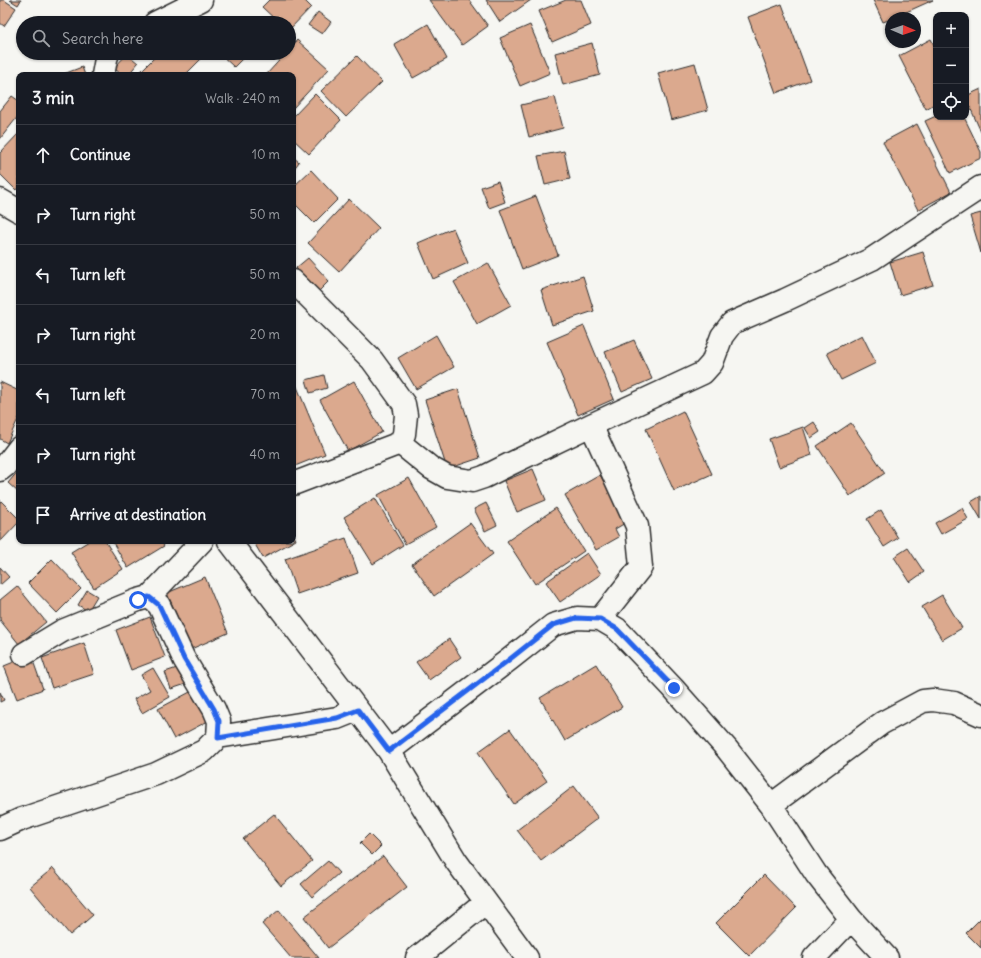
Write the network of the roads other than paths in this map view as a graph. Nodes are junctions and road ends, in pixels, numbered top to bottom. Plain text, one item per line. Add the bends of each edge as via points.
1 (201, 0) edge
2 (170, 16) edge
3 (106, 60) edge
4 (104, 72) edge
5 (981, 187) edge
6 (0, 200) edge
7 (16, 209) edge
8 (296, 284) edge
9 (591, 425) junction
10 (400, 443) junction
11 (16, 452) edge
12 (0, 470) edge
13 (296, 483) edge
14 (199, 544) edge
15 (232, 544) edge
16 (149, 597) junction
17 (600, 619) junction
18 (24, 654) dead end
19 (358, 710) junction
20 (981, 715) edge
21 (218, 738) junction
22 (389, 751) junction
23 (771, 805) junction
24 (0, 829) edge
25 (486, 902) junction
26 (851, 919) junction
27 (417, 958) edge
28 (527, 958) edge
29 (814, 958) edge
30 (887, 958) edge

1 - 2 street
3 - 4 street
5 - 9 street via 872,260 732,323 722,336 712,363 703,373
6 - 7 street
8 - 10 street via 372,360 404,404 406,416
9 - 10 street via 484,478 472,480 447,477 431,468
9 - 17 street via 637,526 641,567
10 - 13 street
11 - 12 street
14 - 16 street
15 - 19 street
16 - 18 street via 62,631
16 - 21 street via 159,605 184,659 214,709 219,721
17 - 22 street via 576,618 553,625
17 - 23 street via 617,629 674,688
19 - 21 street via 337,718
19 - 22 street
20 - 23 street via 954,702 923,701 882,723
21 - 24 street via 204,750 156,774 22,819
22 - 25 street via 456,861
23 - 26 street via 816,874
25 - 27 street
25 - 28 street
26 - 29 street
26 - 30 street

